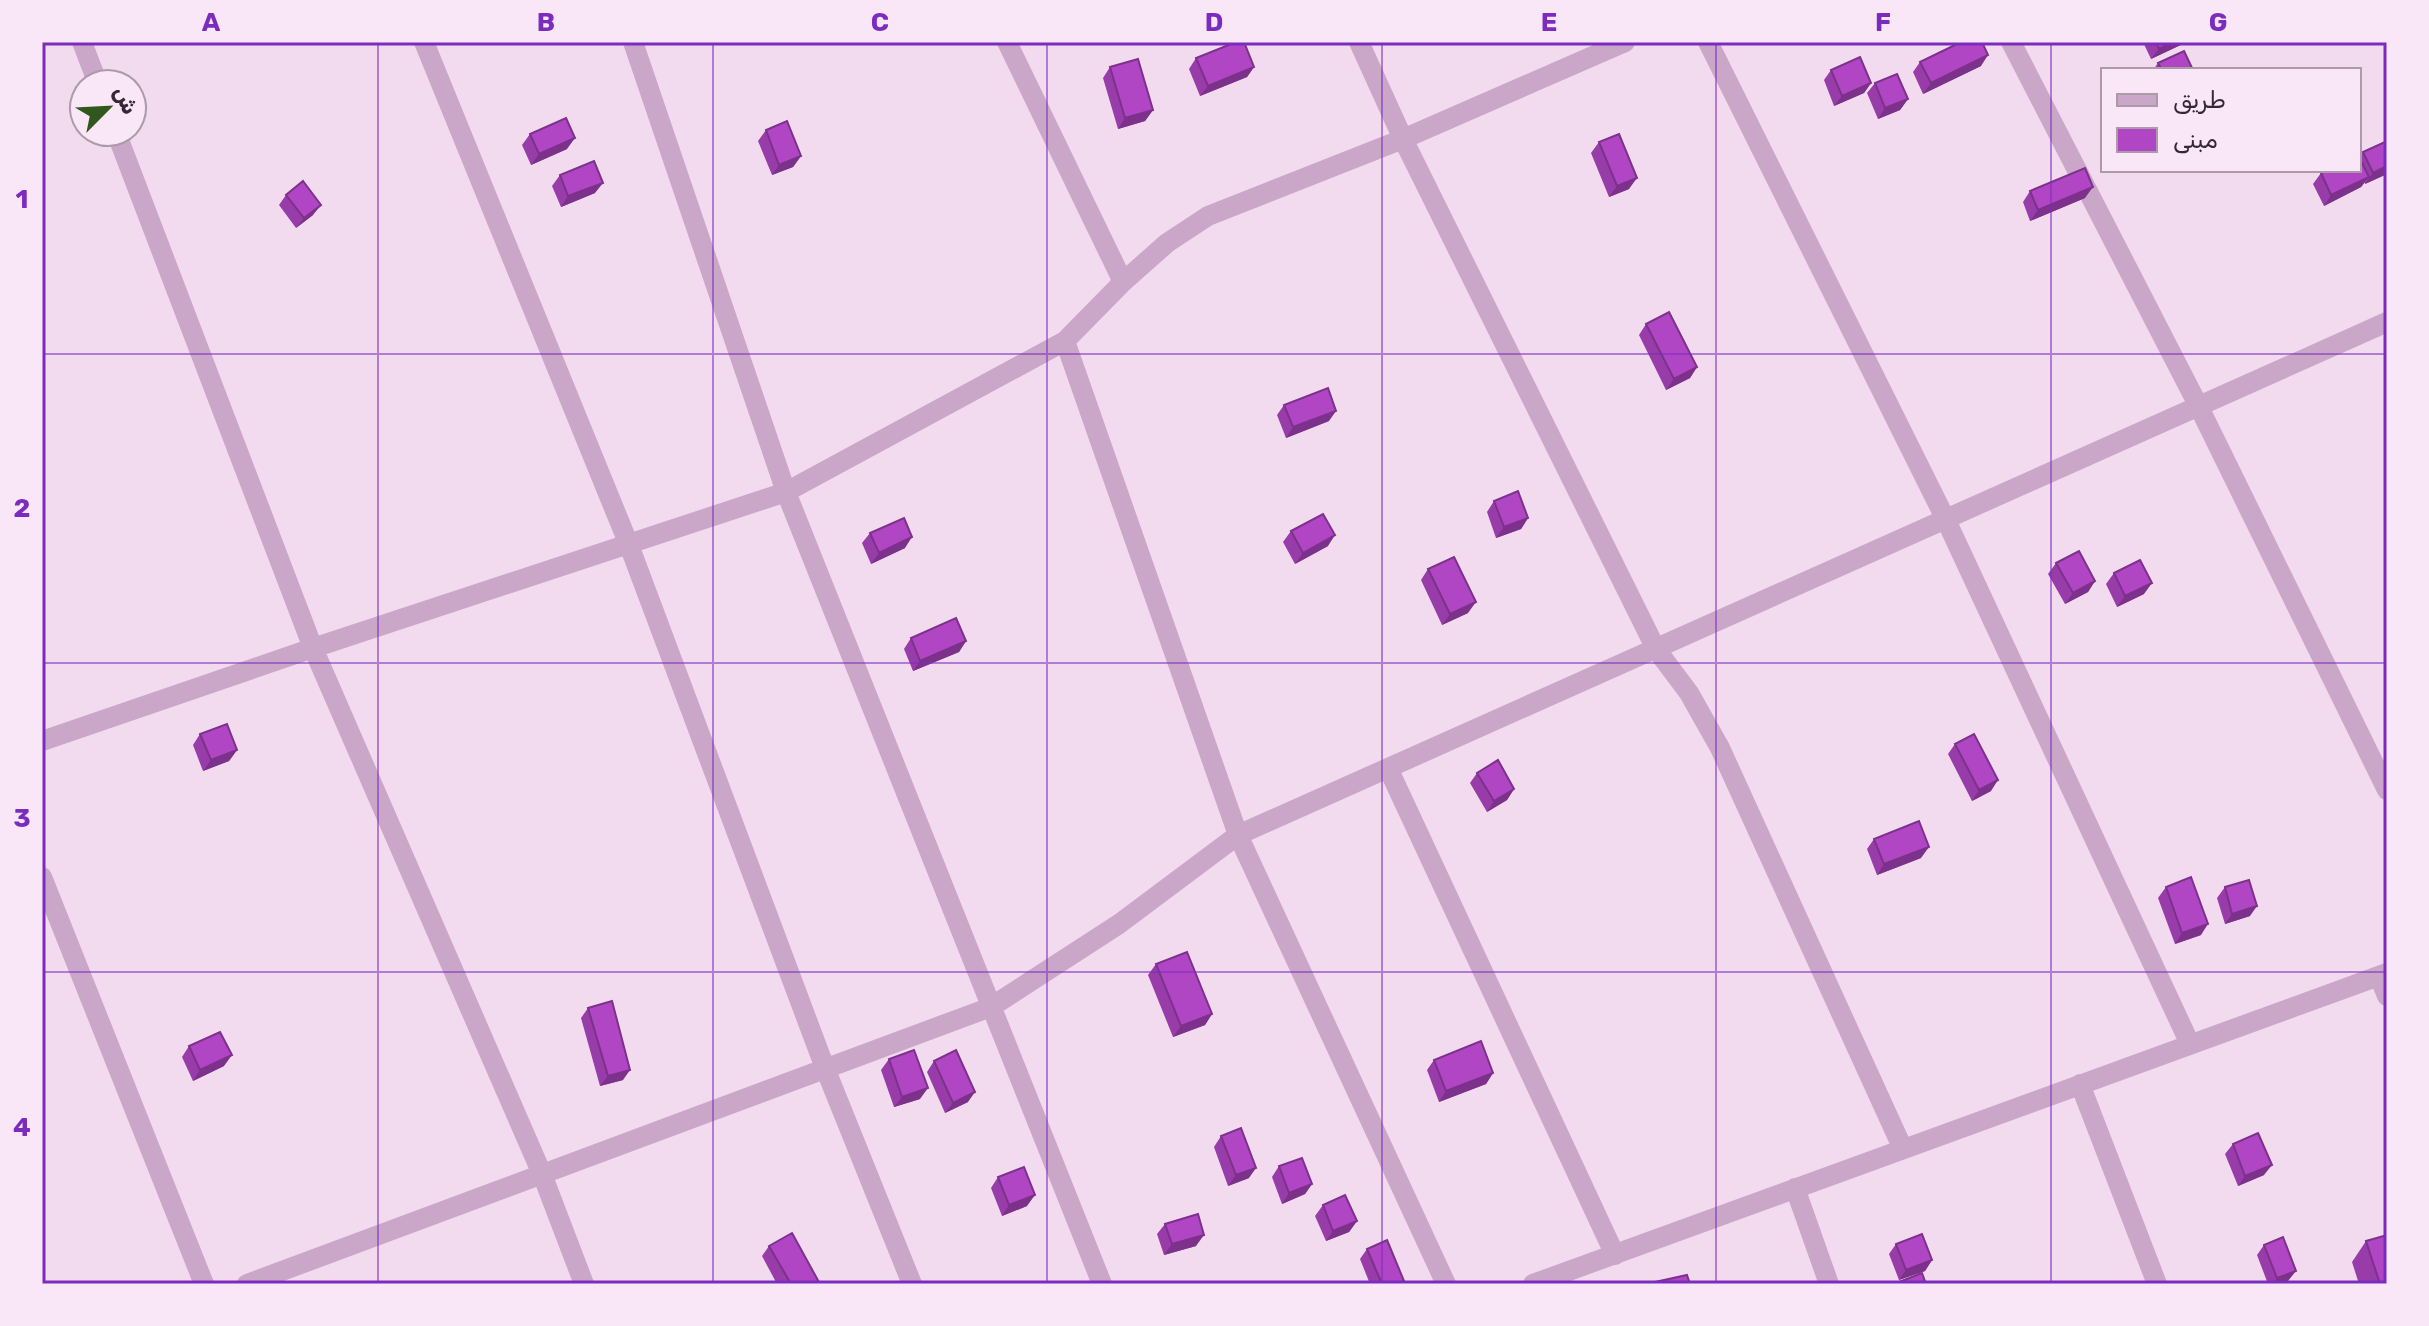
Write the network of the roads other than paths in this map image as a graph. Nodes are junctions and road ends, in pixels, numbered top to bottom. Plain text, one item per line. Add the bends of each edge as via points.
1 (82, 42) edge
2 (424, 42) edge
3 (633, 42) edge
4 (1007, 42) edge
5 (1359, 42) edge
6 (1625, 42) edge
7 (1708, 42) edge
8 (2011, 42) edge
9 (92, 68) edge
10 (1403, 139) junction
11 (122, 148) edge
12 (1123, 282) junction
13 (2387, 322) edge
14 (1065, 341) junction
15 (2198, 405) junction
16 (786, 492) junction
17 (1946, 520) junction
18 (629, 545) junction
19 (313, 648) junction
20 (1656, 649) junction
21 (42, 741) edge
22 (1388, 768) junction
23 (2387, 790) edge
24 (1238, 835) junction
25 (42, 877) edge
26 (2383, 974) edge
27 (2387, 996) edge
28 (991, 1007) junction
29 (2190, 1044) junction
30 (825, 1068) junction
31 (2080, 1084) junction
32 (1903, 1149) junction
33 (542, 1174) junction
34 (1795, 1188) junction
35 (1615, 1255) junction
36 (204, 1284) edge
37 (247, 1284) edge
38 (584, 1284) edge
39 (912, 1284) edge
40 (1102, 1284) edge
41 (1446, 1284) edge
42 (1533, 1284) edge
43 (1829, 1284) edge
44 (2157, 1284) edge

1 - 9 street
2 - 18 street
3 - 16 street
4 - 12 street
5 - 10 street
6 - 10 street
7 - 17 street
8 - 15 street
10 - 12 street via 1208,216
10 - 20 street
11 - 19 street
12 - 14 street
13 - 15 street
14 - 16 street
14 - 24 street
15 - 17 street
15 - 23 street
16 - 18 street
16 - 28 street
17 - 20 street
17 - 29 street
18 - 19 street
18 - 30 street
19 - 21 street
19 - 33 street
20 - 22 street
20 - 32 street via 1720,748
22 - 24 street
22 - 35 street
24 - 28 street via 1119,924
24 - 41 street
25 - 36 street
26 - 27 street
26 - 29 street
28 - 30 street
28 - 40 street
29 - 31 street
30 - 33 street
30 - 39 street
31 - 32 street
31 - 44 street
32 - 34 street
33 - 37 street
33 - 38 street
34 - 35 street
34 - 43 street
35 - 42 street

